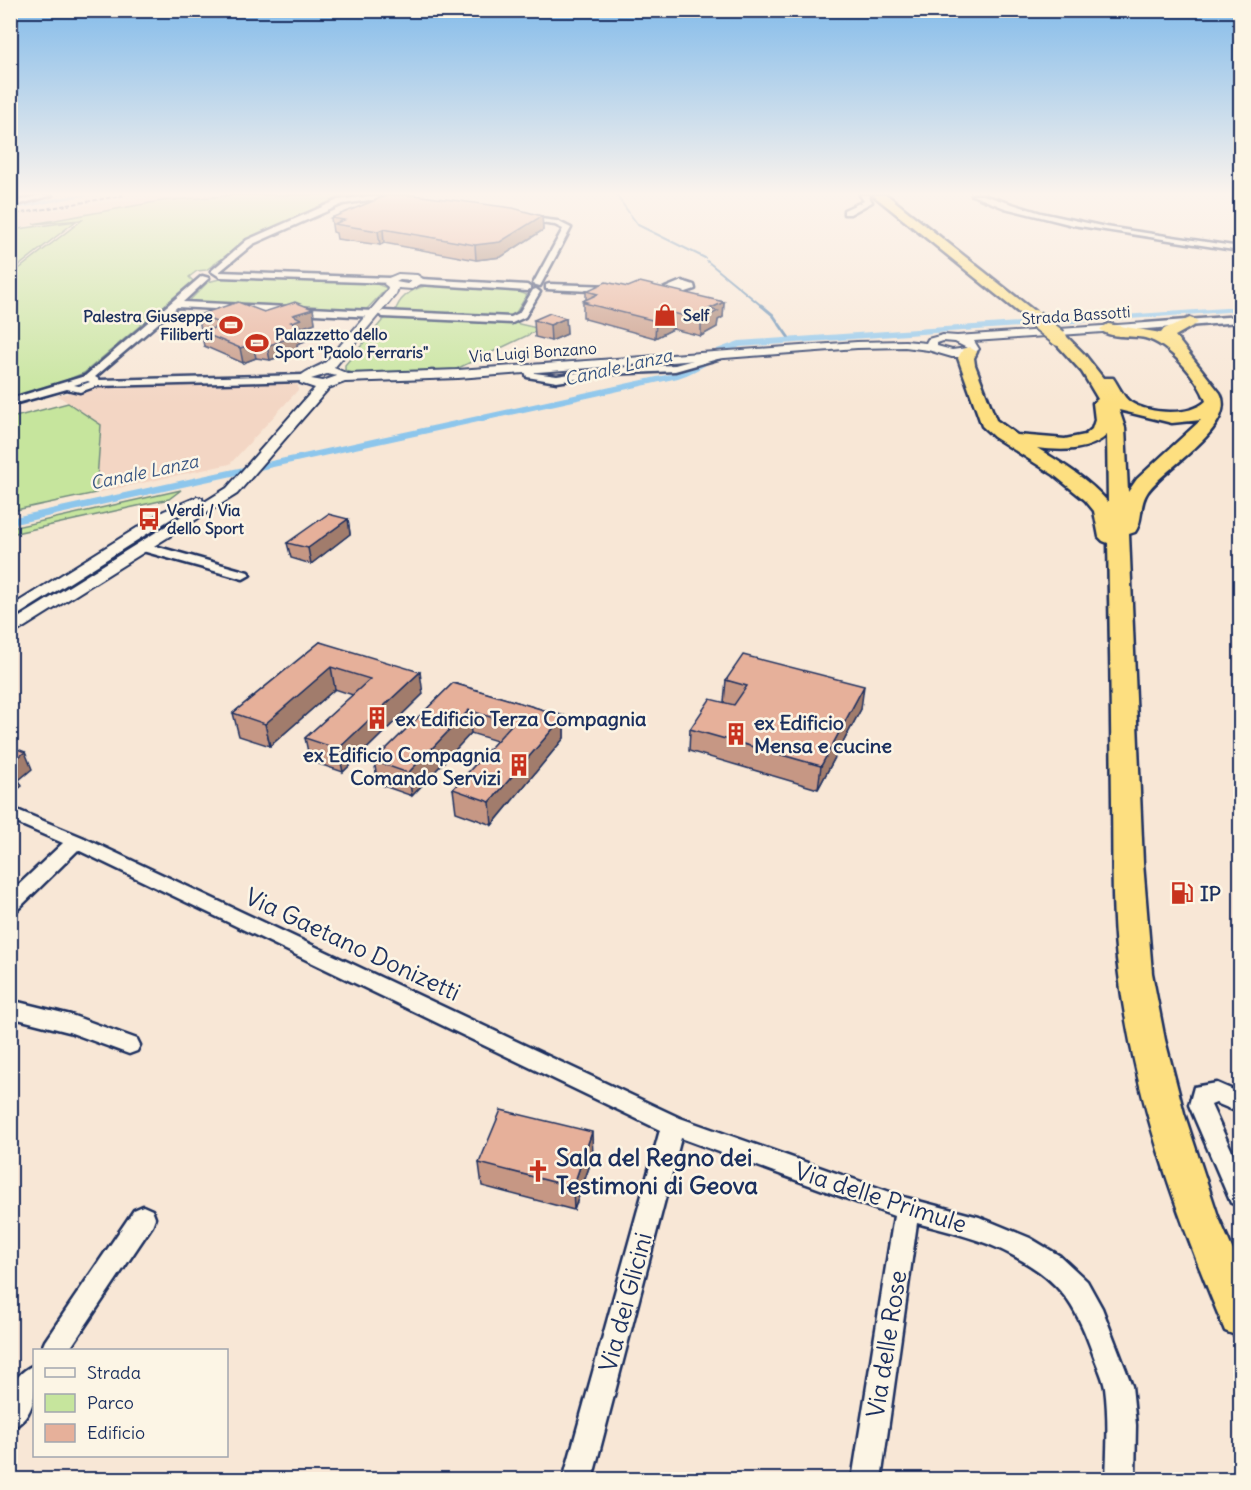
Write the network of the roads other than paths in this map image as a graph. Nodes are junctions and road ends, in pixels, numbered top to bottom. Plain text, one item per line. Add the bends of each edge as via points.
1 (226, 265) edge
2 (547, 265) edge
3 (967, 265) edge
4 (218, 272) junction
5 (421, 282) junction
6 (391, 283) junction
7 (408, 287) junction
8 (534, 288) junction
9 (627, 290) edge
10 (671, 290) edge
11 (660, 291) edge
12 (175, 304) junction
13 (378, 314) junction
14 (1240, 319) edge
15 (1190, 323) junction
16 (1108, 329) joint
17 (1160, 336) junction
18 (957, 339) junction
19 (986, 339) junction
20 (932, 344) junction
21 (947, 353) joint
22 (970, 355) junction
23 (751, 356) dead end
24 (1083, 361) junction
25 (529, 369) junction
26 (320, 371) junction
27 (340, 375) junction
28 (92, 381) junction
29 (308, 381) junction
30 (325, 385) junction
31 (10, 402) edge
32 (1215, 402) junction
33 (1000, 433) junction
34 (243, 471) junction
35 (161, 520) junction
36 (179, 525) junction
37 (144, 547) junction
38 (243, 575) dead end
39 (52, 588) junction
40 (71, 593) junction
41 (1120, 597) junction
42 (10, 615) edge
43 (10, 631) edge
44 (14, 819) edge
45 (76, 841) junction
46 (10, 905) edge
47 (10, 1008) edge
48 (129, 1045) dead end
49 (1240, 1102) edge
50 (673, 1125) junction
51 (1240, 1195) edge
52 (907, 1209) junction
53 (143, 1218) dead end
54 (1240, 1316) edge
55 (55, 1349) edge
56 (33, 1380) edge
57 (10, 1415) edge
58 (577, 1479) edge
59 (866, 1479) edge
60 (1120, 1479) edge

1 - 4 street
2 - 8 street
3 - 24 highway, bridge
4 - 6 street
4 - 12 street via 197,274 205,278
5 - 6 street via 410,277
5 - 7 street
5 - 8 street
6 - 7 street
6 - 13 street via 392,292
7 - 13 street
8 - 9 street
8 - 13 street via 522,315 512,320
10 - 11 street
12 - 13 street
12 - 28 street
13 - 26 street
13 - 27 street via 341,365
14 - 15 street, Strada Bassotti
15 - 17 street, Strada Bassotti
15 - 17 highway
16 - 17 highway
16 - 19 street, Strada Bassotti
17 - 32 highway via 1207,386
18 - 19 street, Strada Bassotti
18 - 20 street, Strada Bassotti via 943,338
18 - 22 street via 968,342
19 - 22 street, Strada Bassotti
20 - 21 street
20 - 25 street, Via Luigi Bonzano via 838,346
21 - 22 highway via 963,361
22 - 33 highway via 988,422
23 - 25 street via 701,357 675,368 594,372 559,379 537,378
24 - 32 highway via 1104,376 1123,405 1141,412 1198,416
24 - 33 highway via 1107,418 1104,429 1095,437 1060,445
24 - 41 highway via 1102,387 1116,428
25 - 27 street, Via Luigi Bonzano
26 - 27 street
26 - 29 street via 309,374
27 - 30 street
28 - 29 street
28 - 31 street via 72,381 67,386
29 - 30 street
29 - 34 street
30 - 34 street via 257,462
32 - 41 highway via 1214,415 1204,427 1155,471 1136,494 1128,525 1130,575
33 - 41 highway via 1077,483 1104,510 1109,524 1110,572
34 - 35 street via 214,493
34 - 36 street via 224,497
35 - 36 street
35 - 39 street
36 - 37 street
37 - 38 street
37 - 40 street
39 - 40 street
39 - 42 street
40 - 43 street
41 - 54 highway via 1135,973 1165,1113 1197,1216
44 - 45 street, Via Gaetano Donizetti
45 - 46 street
45 - 50 street, Via Gaetano Donizetti
47 - 48 street via 71,1023
49 - 51 street via 1216,1093 1202,1094 1200,1105
50 - 52 street, Via delle Primule
50 - 58 street, Via dei Glicini
52 - 59 street, Via delle Rose
52 - 60 street, Via delle Primule via 979,1229 1022,1246 1078,1290 1093,1317 1118,1386 1122,1425
53 - 55 street
56 - 57 street

